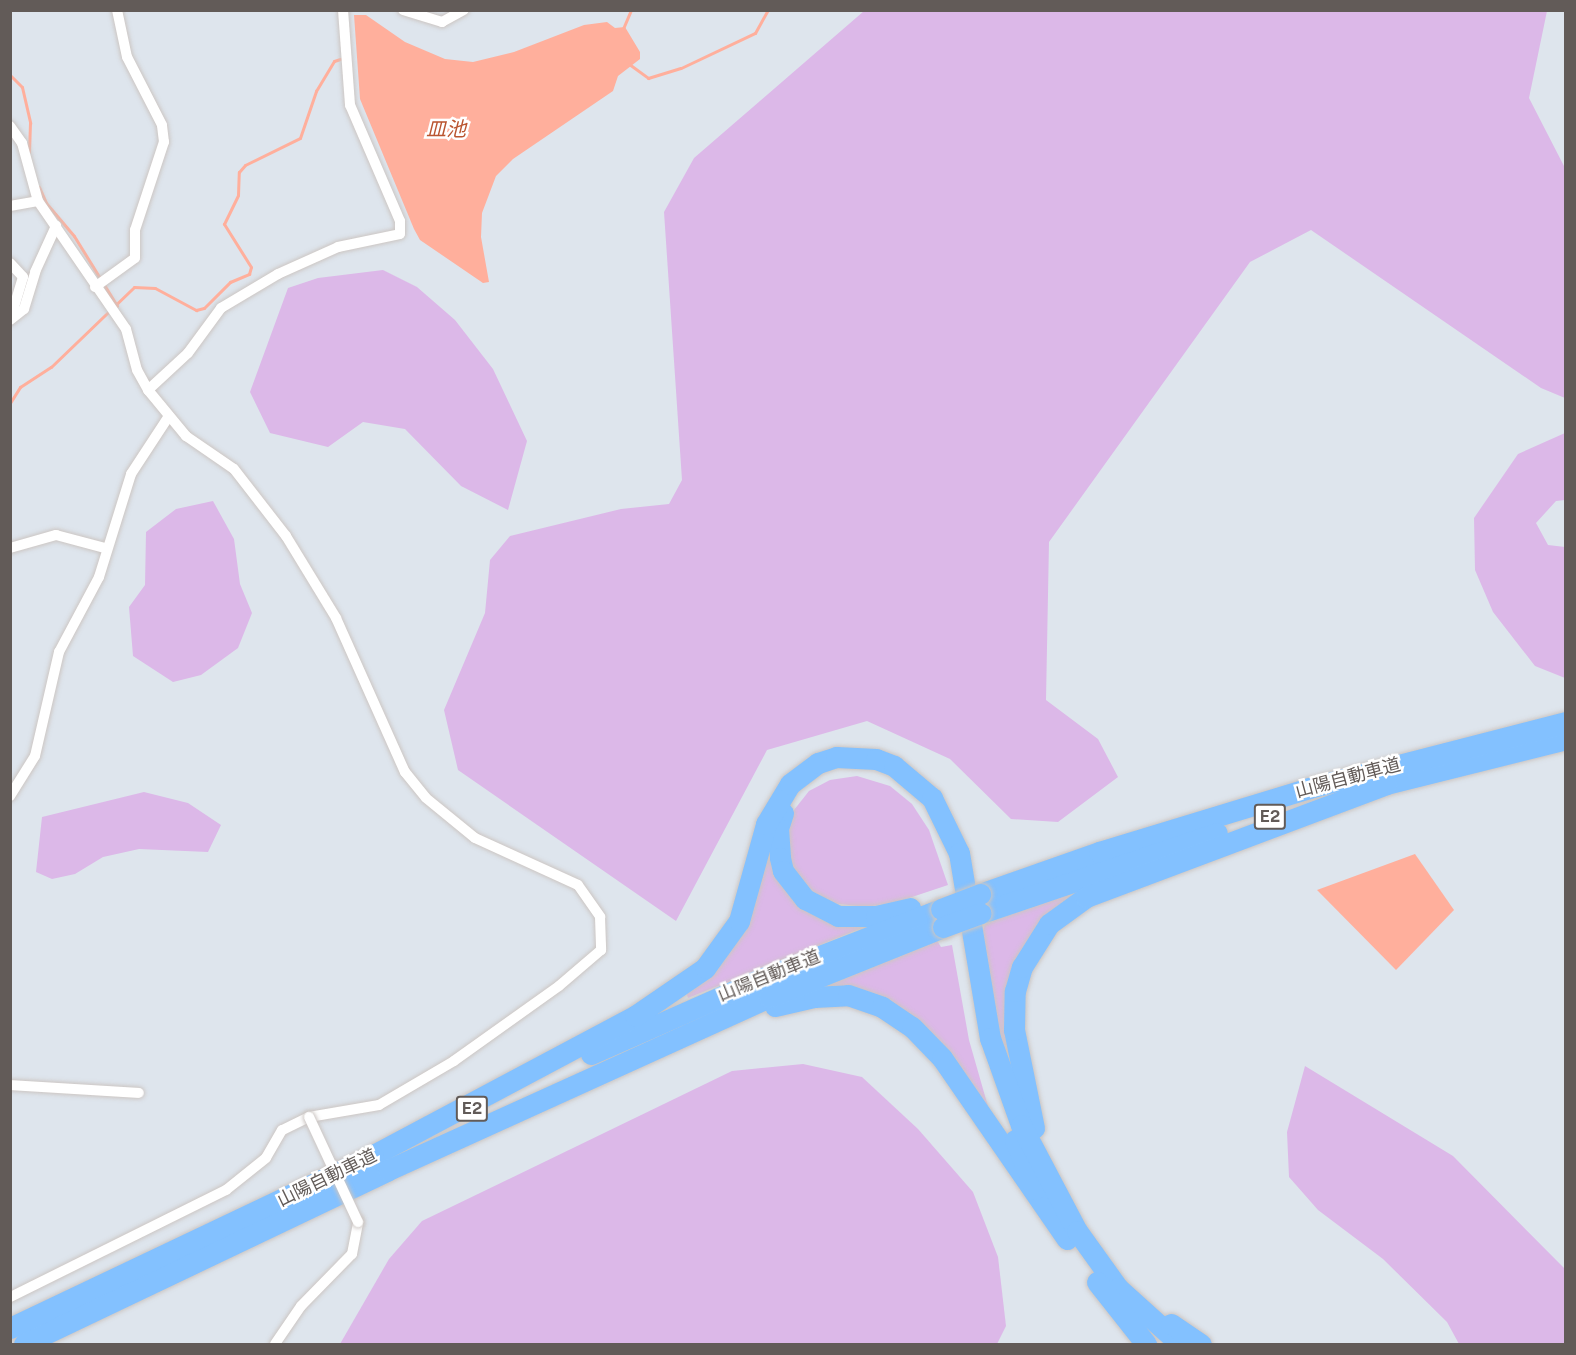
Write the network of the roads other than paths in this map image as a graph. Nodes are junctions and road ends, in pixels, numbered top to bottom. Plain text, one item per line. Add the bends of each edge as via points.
1 (117, 10) edge
2 (343, 10) edge
3 (403, 10) edge
4 (464, 10) edge
5 (10, 126) edge
6 (38, 201) junction
7 (10, 207) edge
8 (56, 226) junction
9 (10, 263) edge
10 (99, 284) junction
11 (10, 319) edge
12 (148, 390) junction
13 (169, 416) junction
14 (10, 548) edge
15 (105, 548) junction
16 (1566, 722) edge
17 (1566, 739) edge
18 (1386, 784) junction
19 (12, 790) edge
20 (980, 904) junction
21 (942, 911) junction
22 (722, 1019) junction
23 (10, 1084) edge
24 (139, 1093) dead end
25 (309, 1117) junction
26 (362, 1161) junction
27 (1044, 1188) junction
28 (1114, 1294) junction
29 (10, 1297) edge
30 (10, 1328) edge
31 (24, 1344) edge
32 (274, 1344) edge
33 (1146, 1344) edge
34 (1159, 1344) edge
35 (1180, 1344) edge
36 (1201, 1344) edge

1 - 10 street via 127,57 162,125 164,142 135,230 135,258
2 - 12 street via 350,105 400,221 400,234 338,247 278,274 221,308 188,353
3 - 4 street via 442,22
5 - 6 street via 22,143
6 - 7 street
6 - 8 street
8 - 10 street
8 - 11 street via 35,272 24,309
9 - 11 street via 24,277
10 - 12 street via 126,329 137,370
12 - 13 street
13 - 15 street via 131,474
13 - 25 street via 186,436 234,469 286,536 336,618 405,772 426,798 475,838 578,885 600,917 602,950 454,1061 379,1105
14 - 15 street via 56,535
15 - 19 street via 99,577 59,652 35,756
16 - 20 highway, 山陽自動車道 / E2 via 1297,791 1099,852
17 - 18 highway, 山陽自動車道 / E2
18 - 20 highway, 山陽自動車道 / E2
18 - 27 highway via 1086,897 1049,924 1022,967 1015,991 1014,1030
20 - 21 highway, 山陽自動車道 / E2, bridge
20 - 21 highway, bridge
21 - 22 highway, 山陽自動車道 / E2
21 - 26 highway, 山陽自動車道 / E2 via 684,1012
21 - 27 highway via 838,916 819,909 783,871 777,841 784,811 792,798 819,775 853,767 885,774 913,794 926,810 938,829 954,882 979,1037
22 - 27 highway via 748,1016 814,997 848,995 882,1007 912,1027 942,1058
22 - 31 highway, 山陽自動車道 / E2 via 388,1170
23 - 24 street
25 - 29 street via 282,1130 266,1158 226,1190
25 - 32 street, bridge via 358,1222 352,1254 301,1306
26 - 27 highway via 635,1016 705,968 739,921 776,801 796,778 818,762 856,757 894,766 915,781 945,821 959,853 980,992 1003,1084
26 - 30 highway, 山陽自動車道 / E2
27 - 28 highway via 1077,1231
28 - 33 highway
28 - 34 highway
28 - 35 highway
28 - 36 highway

